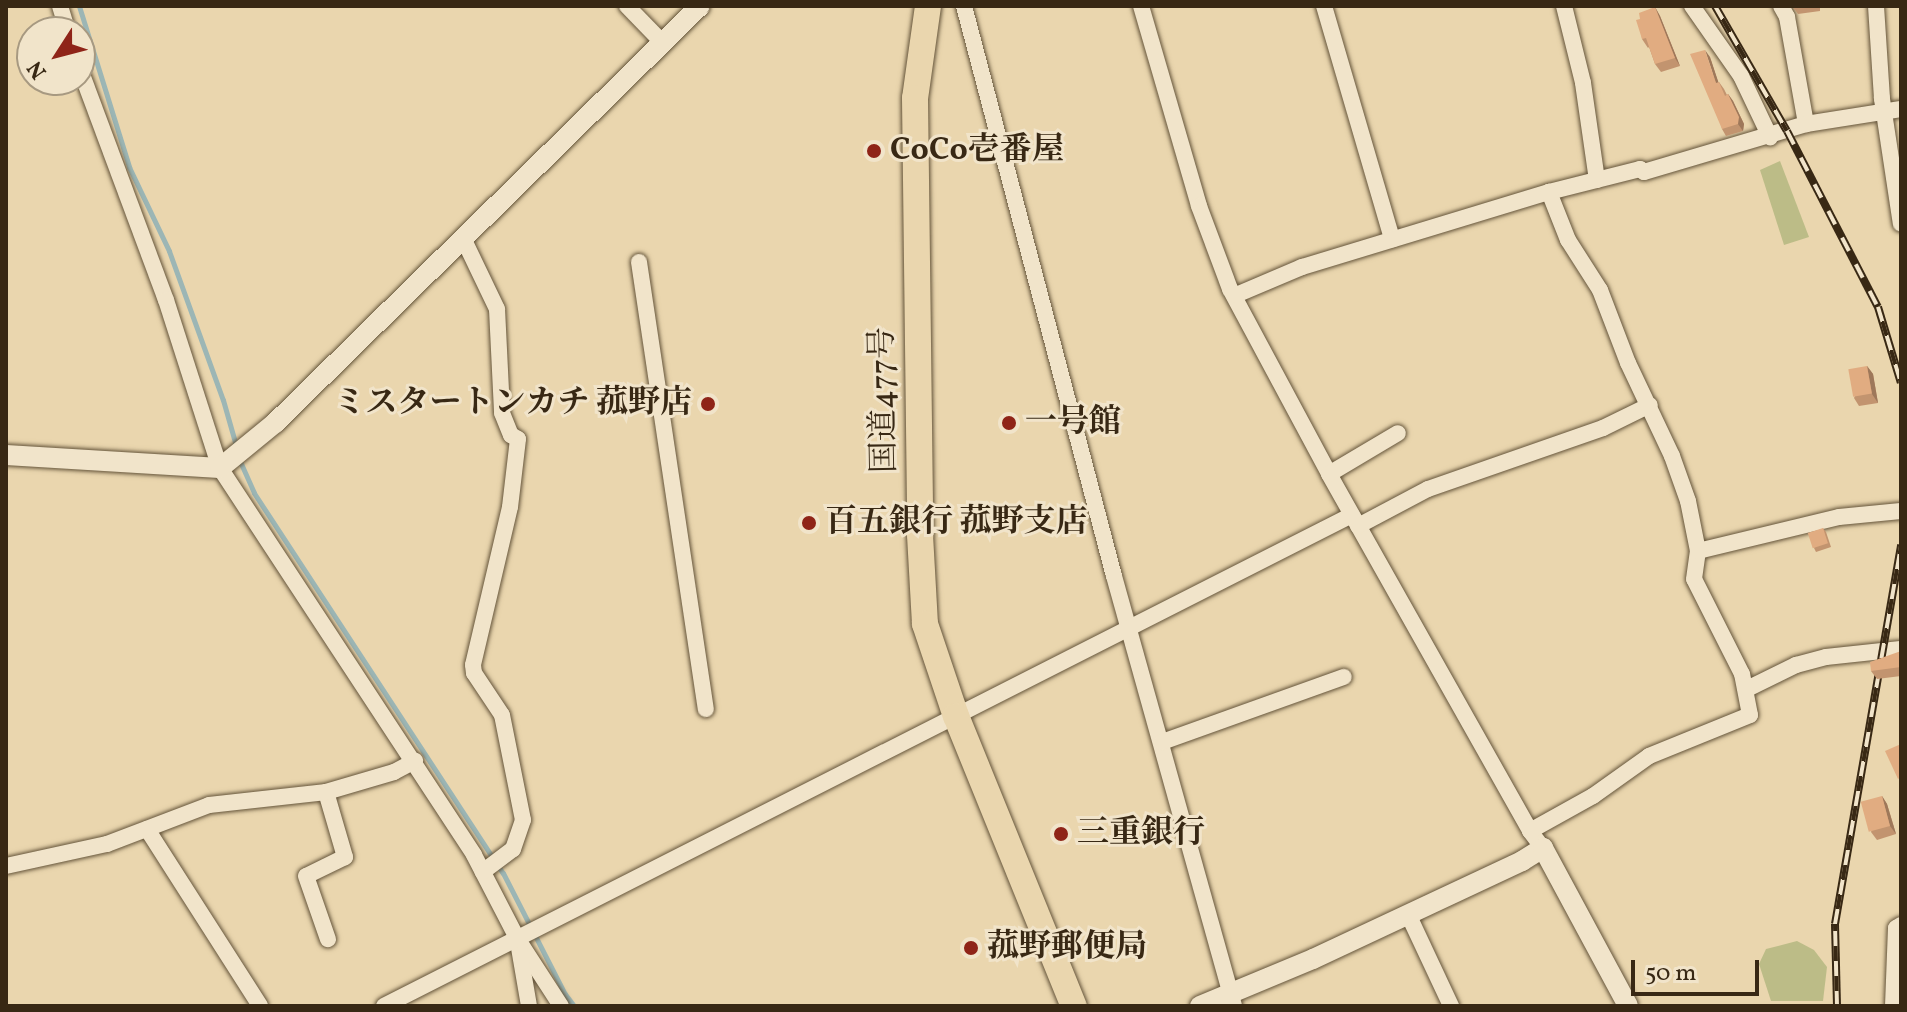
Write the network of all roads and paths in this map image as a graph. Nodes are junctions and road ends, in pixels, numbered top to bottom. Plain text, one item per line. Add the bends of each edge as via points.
1 (627, 6) edge
2 (700, 6) edge
3 (928, 6) edge
4 (964, 6) edge
5 (1141, 6) edge
6 (1324, 6) edge
7 (1564, 6) edge
8 (1692, 6) edge
9 (1781, 6) edge
10 (1876, 6) edge
11 (662, 42) junction
12 (90, 96) edge
13 (1891, 110) edge
14 (1806, 124) junction
15 (1770, 137) junction
16 (1597, 180) junction
17 (1549, 192) junction
18 (1901, 224) edge
19 (463, 238) junction
20 (1392, 239) junction
21 (639, 262) dead end
22 (1236, 295) junction
23 (1650, 405) junction
24 (1398, 433) dead end
25 (6, 455) edge
26 (231, 460) junction
27 (1329, 474) junction
28 (1901, 511) edge
29 (1355, 521) junction
30 (1698, 551) junction
31 (1129, 627) junction
32 (1901, 649) edge
33 (1344, 677) dead end
34 (1747, 689) junction
35 (706, 709) dead end
36 (956, 716) junction
37 (1162, 742) junction
38 (415, 761) junction
39 (326, 792) junction
40 (147, 829) junction
41 (1537, 840) junction
42 (6, 866) edge
43 (486, 871) junction
44 (1408, 914) junction
45 (1901, 925) edge
46 (519, 937) junction
47 (328, 939) dead end
48 (1233, 1000) edge
49 (260, 1006) edge
50 (384, 1006) edge
51 (529, 1006) edge
52 (561, 1006) edge
53 (1074, 1006) edge
54 (1200, 1006) edge
55 (1451, 1006) edge
56 (1628, 1006) edge
57 (1893, 1006) edge

1 - 11 street
2 - 11 street
3 - 36 highway, 国道477号 via 915,98 920,535 925,624
4 - 31 street
5 - 22 street via 1199,206
6 - 20 street
7 - 16 street via 1583,83
8 - 15 street via 1741,76
9 - 14 street
10 - 13 street
11 - 19 street
12 - 26 street
13 - 14 street
13 - 18 street
14 - 15 street
15 - 16 street
16 - 17 street
17 - 20 street
17 - 23 street via 1568,240 1600,290
19 - 26 street
19 - 43 street via 497,309 502,413 518,439 510,507 473,665 502,715 523,820 519,839
20 - 22 street via 1302,267
21 - 35 street
22 - 27 street
23 - 29 street via 1603,428 1428,489
23 - 30 street via 1688,501
24 - 27 street
25 - 26 street
26 - 38 street
27 - 29 street
28 - 30 street via 1839,517
29 - 31 street
29 - 41 street
30 - 34 street via 1694,579
31 - 36 street
31 - 37 street
32 - 34 street via 1818,659
33 - 37 street
34 - 41 street via 1750,715 1649,756
36 - 46 street
36 - 53 highway, 国道477号
37 - 48 street
38 - 39 street
38 - 43 street
39 - 40 street via 209,805
39 - 47 street via 345,857 306,876
40 - 42 street via 107,844
40 - 49 street
41 - 44 street
41 - 56 street
43 - 46 street
44 - 48 street
44 - 55 street
45 - 57 street via 1896,928
46 - 50 street
46 - 51 street
46 - 52 street
48 - 54 street

